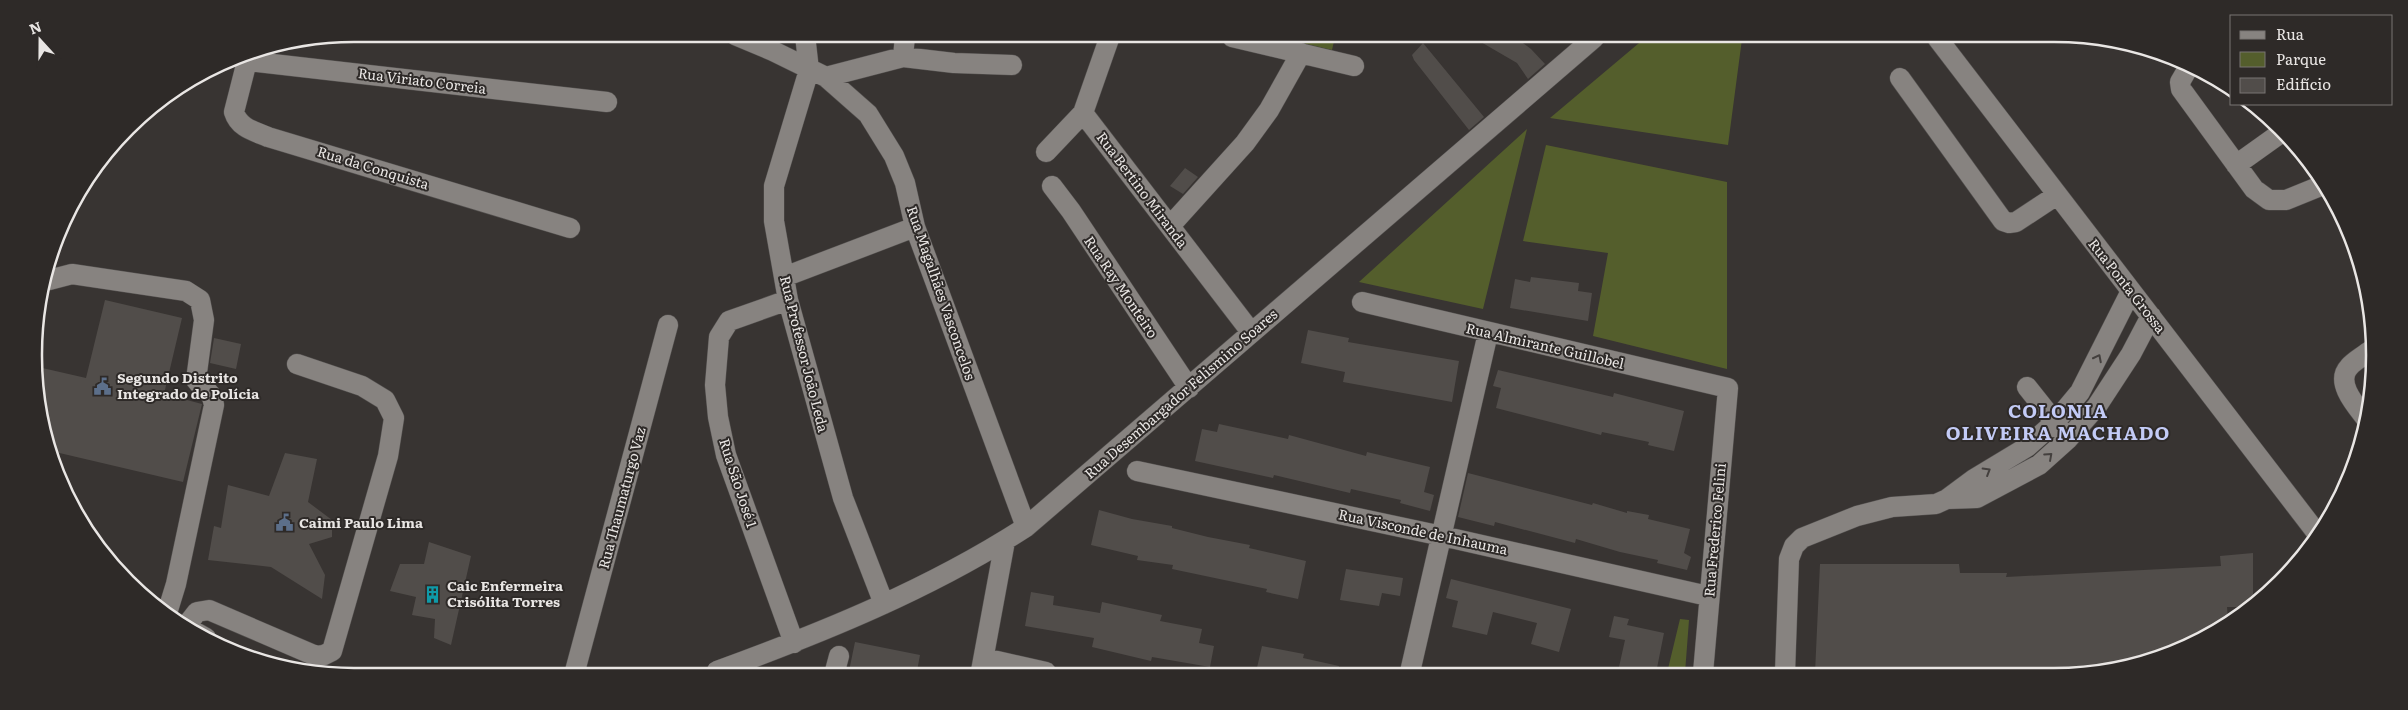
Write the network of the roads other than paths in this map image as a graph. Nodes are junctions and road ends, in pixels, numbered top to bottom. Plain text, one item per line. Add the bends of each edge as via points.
1 (754, 43) edge
2 (808, 43) edge
3 (905, 43) edge
4 (1108, 43) edge
5 (1260, 43) edge
6 (1588, 43) edge
7 (1941, 43) edge
8 (1301, 53) junction
9 (903, 57) junction
10 (252, 60) edge
11 (241, 64) edge
12 (1012, 65) dead end
13 (1354, 66) dead end
14 (2186, 72) edge
15 (818, 74) junction
16 (1900, 78) dead end
17 (607, 102) dead end
18 (1083, 113) junction
19 (2276, 136) edge
20 (1046, 152) dead end
21 (2236, 165) junction
22 (1052, 186) dead end
23 (2317, 187) edge
24 (2057, 195) junction
25 (1170, 226) junction
26 (915, 227) junction
27 (570, 228) dead end
28 (784, 277) junction
29 (52, 279) edge
30 (2131, 291) junction
31 (788, 300) junction
32 (1362, 302) dead end
33 (2151, 316) junction
34 (668, 325) dead end
35 (1251, 332) junction
36 (1488, 333) junction
37 (2366, 354) edge
38 (296, 364) dead end
39 (2027, 387) dead end
40 (1189, 388) junction
41 (1728, 388) joint
42 (2360, 411) edge
43 (2055, 422) junction
44 (2068, 439) junction
45 (1137, 471) dead end
46 (1947, 499) junction
47 (1026, 527) junction
48 (2313, 528) edge
49 (1442, 536) junction
50 (1005, 541) junction
51 (1708, 596) junction
52 (884, 604) junction
53 (169, 606) edge
54 (191, 621) edge
55 (794, 643) junction
56 (982, 665) edge
57 (576, 668) edge
58 (725, 668) edge
59 (1009, 668) edge
60 (1411, 668) edge
61 (1704, 668) edge
62 (1785, 668) edge

1 - 15 street, Rua Magalhães Vasconcelos
2 - 15 street
3 - 9 street
4 - 18 street
5 - 8 street
6 - 35 street, Rua Desembargador Felismino Soares
7 - 24 street, Rua Ponta Grossa
8 - 13 street
8 - 25 street via 1269,110 1245,143
9 - 12 street
9 - 15 street
10 - 17 street, Rua Viriato Correia
11 - 27 street, Rua da Conquista via 234,112 237,120 246,127 268,137
14 - 21 street via 2180,88
15 - 26 street, Rua Magalhães Vasconcelos via 868,114 894,156 905,183
15 - 28 street, Rua Professor João Leda via 774,186 774,221
16 - 24 street via 2003,220 2016,222
18 - 20 street
18 - 25 street, Rua Bertino Miranda
19 - 21 street
21 - 23 street via 2254,189 2269,200 2286,200
22 - 40 street, Rua Ray Monteiro
24 - 30 street, Rua Ponta Grossa
25 - 35 street, Rua Bertino Miranda
26 - 28 street
26 - 47 street, Rua Magalhães Vasconcelos
28 - 31 street, Rua Professor João Leda
29 - 53 street via 72,274 186,291 200,300 204,320 196,380 208,389 214,405
30 - 33 street, Rua Ponta Grossa
43 -> 30 street via 2080,392
31 - 52 street, Rua Professor João Leda via 843,498
31 - 55 street, Rua São José 1 via 729,321 719,337 715,385 726,455
32 - 36 street, Rua Almirante Guillobel
33 - 44 street via 2109,388
33 - 48 street, Rua Ponta Grossa
34 - 57 street, Rua Thaumaturgo Vaz
35 - 40 street, Rua Desembargador Felismino Soares
36 - 41 street, Rua Almirante Guillobel
36 - 49 street
37 - 42 street via 2347,368 2344,379 2346,392
38 - 54 street via 362,386 385,400 394,418 388,456 332,651 316,656 204,609 197,612
39 - 43 street
40 - 47 street, Rua Desembargador Felismino Soares
41 - 51 street, Rua Frederico Felini
43 - 44 street
46 -> 43 street via 2026,447
46 -> 44 street via 1977,498 2039,465
45 - 49 street, Rua Visconde de Inhauma
46 - 62 street via 1936,504 1892,507 1857,516 1798,542 1789,559
47 - 50 street, Rua Desembargador Felismino Soares
49 - 51 street, Rua Visconde de Inhauma
49 - 60 street
50 - 52 street, Rua Desembargador Felismino Soares
50 - 56 street
51 - 61 street, Rua Frederico Felini
52 - 55 street, Rua Desembargador Felismino Soares
55 - 58 street, Rua Desembargador Felismino Soares
56 - 59 street

